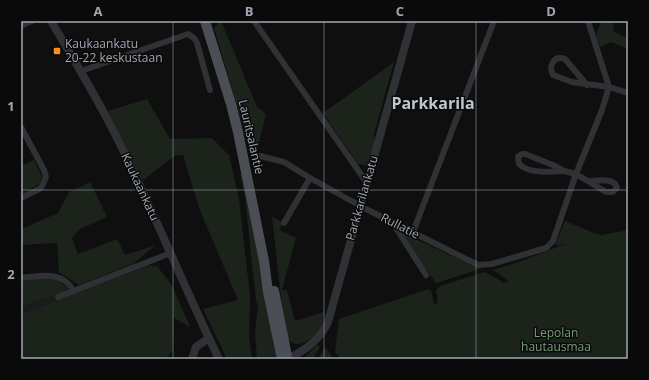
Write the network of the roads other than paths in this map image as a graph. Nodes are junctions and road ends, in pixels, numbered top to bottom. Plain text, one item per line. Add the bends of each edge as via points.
1 (32, 21) edge
2 (51, 21) edge
3 (205, 21) edge
4 (254, 21) edge
5 (412, 21) edge
6 (494, 21) edge
7 (588, 21) edge
8 (21, 26) edge
9 (81, 71) junction
10 (587, 85) junction
11 (609, 87) junction
12 (210, 90) dead end
13 (628, 93) edge
14 (21, 127) edge
15 (260, 156) dead end
16 (564, 171) junction
17 (576, 174) junction
18 (310, 178) junction
19 (588, 181) dead end
20 (367, 183) junction
21 (21, 198) edge
22 (360, 205) junction
23 (284, 223) dead end
24 (396, 226) junction
25 (413, 232) junction
26 (171, 252) junction
27 (264, 261) junction
28 (426, 275) dead end
29 (21, 278) edge
30 (74, 291) junction
31 (58, 296) dead end
32 (209, 338) junction
33 (192, 359) edge
34 (219, 359) edge
35 (282, 359) edge
36 (288, 359) edge

1 - 8 street
2 - 9 street, Kaukaankatu
3 - 27 main road, Lauritsalantie via 236,125
4 - 20 street
5 - 20 street, Parkkarilankatu
6 - 25 street
7 - 11 street
9 - 12 street via 188,34 197,43
9 - 26 street, Kaukaankatu via 118,140
10 - 10 street via 565,59 560,57 553,61 553,75
10 - 11 street
11 - 13 street
11 - 17 street
14 - 21 street via 46,177 41,188
15 - 18 street, Rullatie via 284,162
16 - 16 street via 525,154 518,156 519,164 527,169
16 - 17 street
17 - 19 street
17 - 25 street, Rullatie via 553,241 546,248 492,264 478,265
18 - 22 street, Rullatie
18 - 23 street
20 - 22 street, Parkkarilankatu
22 - 24 street, Rullatie
22 - 36 street, Parkkarilankatu via 324,331 314,342
24 - 25 street, Rullatie
24 - 28 street
26 - 30 street
26 - 32 street, Kaukaankatu
27 - 35 main road, Lauritsalantie
27 - 36 main road, Lauritsalantie via 274,290
29 - 30 street via 52,275 59,277
30 - 31 street
32 - 33 street via 196,347
32 - 34 street, Kaukaankatu

